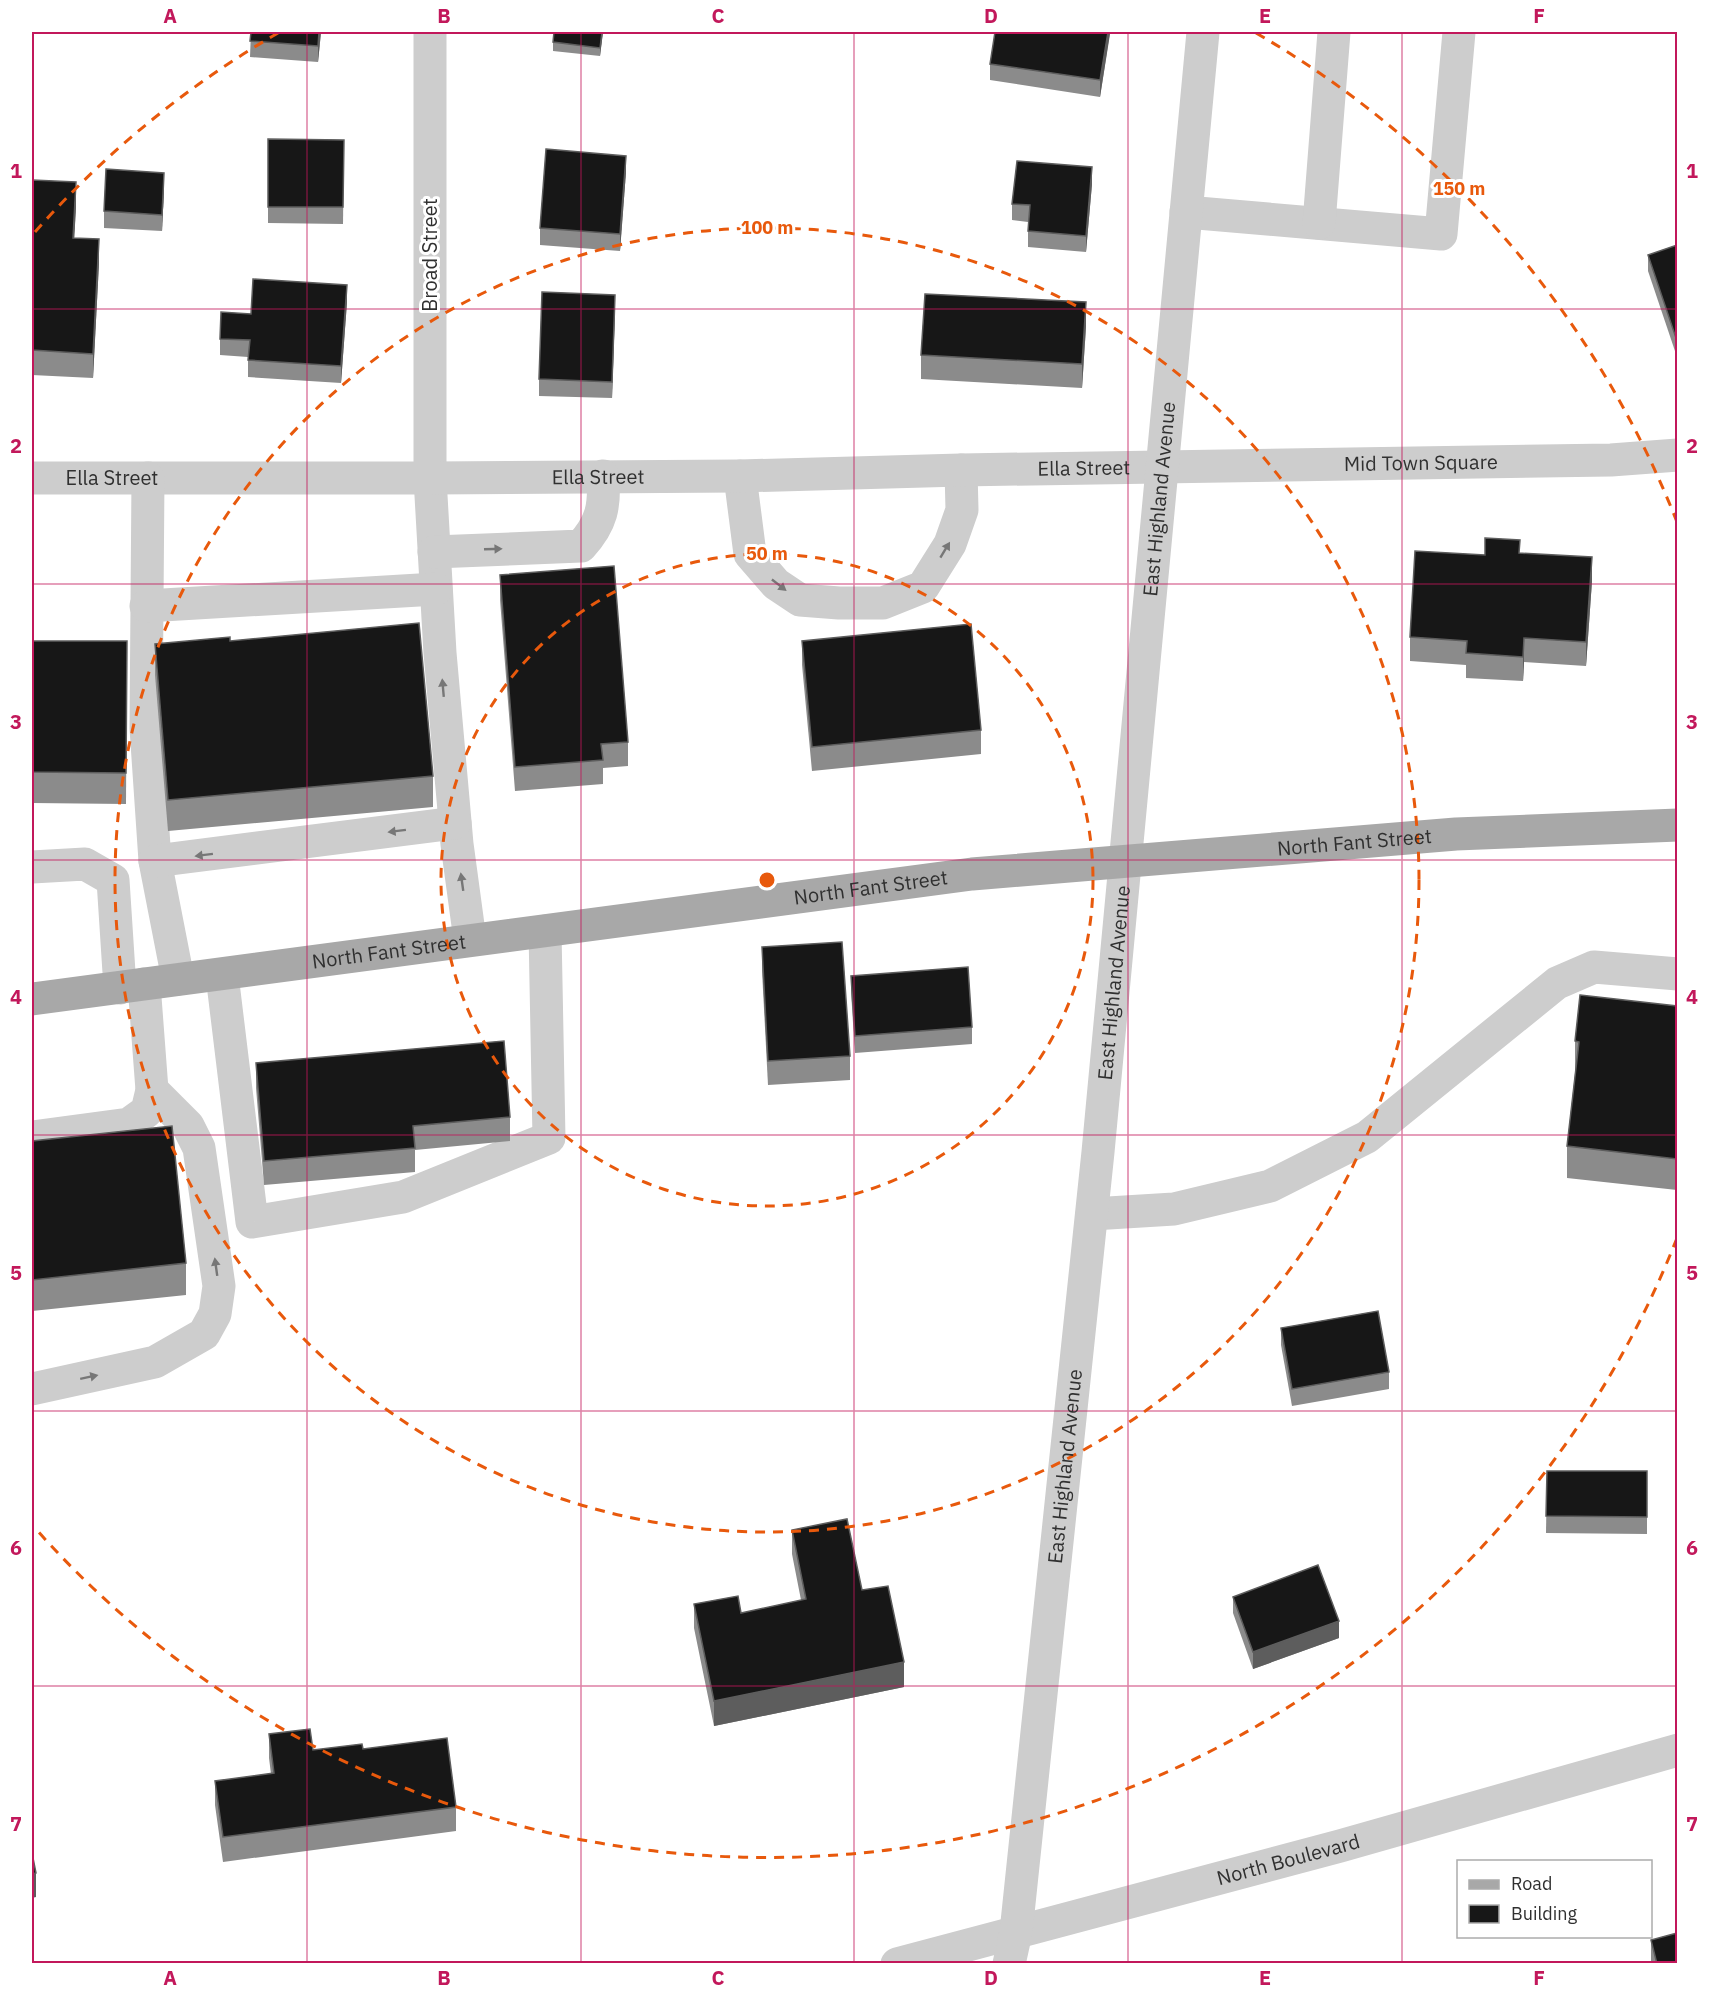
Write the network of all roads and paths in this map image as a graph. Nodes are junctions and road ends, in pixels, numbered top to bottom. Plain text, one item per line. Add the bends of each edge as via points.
1 (430, 32) edge
2 (1203, 32) edge
3 (1334, 32) edge
4 (1459, 32) edge
5 (1186, 212) junction
6 (1319, 223) junction
7 (1677, 455) edge
8 (1162, 466) junction
9 (961, 470) junction
10 (603, 476) junction
11 (740, 476) junction
12 (32, 478) edge
13 (148, 478) junction
14 (430, 478) junction
15 (434, 552) junction
16 (436, 589) junction
17 (146, 606) junction
18 (455, 823) junction
19 (1677, 825) edge
20 (155, 861) junction
21 (1126, 861) junction
22 (32, 867) edge
23 (545, 931) junction
24 (470, 940) junction
25 (1677, 974) edge
26 (222, 975) junction
27 (178, 979) junction
28 (132, 986) junction
29 (32, 999) edge
30 (152, 1090) junction
31 (32, 1137) edge
32 (1092, 1214) junction
33 (32, 1389) edge
34 (1677, 1750) edge
35 (1016, 1932) junction
36 (897, 1964) edge
37 (1009, 1964) edge

1 - 14 street, Broad Street
2 - 5 street, East Highland Avenue
3 - 6 street
4 - 6 street via 1441,234
5 - 6 street
5 - 8 street, East Highland Avenue
7 - 8 street, Mid Town Square via 1611,460
8 - 9 street, Ella Street
8 - 21 street, East Highland Avenue
9 - 11 street, Ella Street
11 -> 9 street via 750,554 776,584 800,600 883,603 923,587 950,544 962,510
10 - 11 street, Ella Street
10 - 14 street, Ella Street
15 -> 10 street via 581,546 601,516
12 - 13 street, Ella Street
13 - 14 street, Ella Street
13 - 17 street
14 - 15 street, Broad Street
15 - 16 street, Broad Street
16 - 17 street
18 -> 16 street, Broad Street
17 - 20 street via 146,728
18 -> 20 street
24 -> 18 street, Broad Street
19 - 21 main road, North Fant Street via 1456,834
20 - 27 street
21 - 23 main road, North Fant Street via 972,874
21 - 32 street, East Highland Avenue
22 - 28 street via 85,864 113,880
23 - 24 main road, North Fant Street
23 - 26 street via 549,1138 403,1197 252,1222
24 - 26 main road, North Fant Street
25 - 32 street via 1594,967 1557,983 1367,1137 1270,1186 1174,1209
26 - 27 main road, North Fant Street
27 - 28 main road, North Fant Street
28 - 29 main road, North Fant Street
28 - 30 street
30 - 31 street via 147,1111 129,1124
33 -> 30 street via 155,1362 204,1334 215,1314 219,1286 199,1148 188,1125
32 - 35 street, East Highland Avenue
34 - 35 street, North Boulevard via 1340,1846
35 - 36 street, North Boulevard
35 - 37 street, East Highland Avenue

